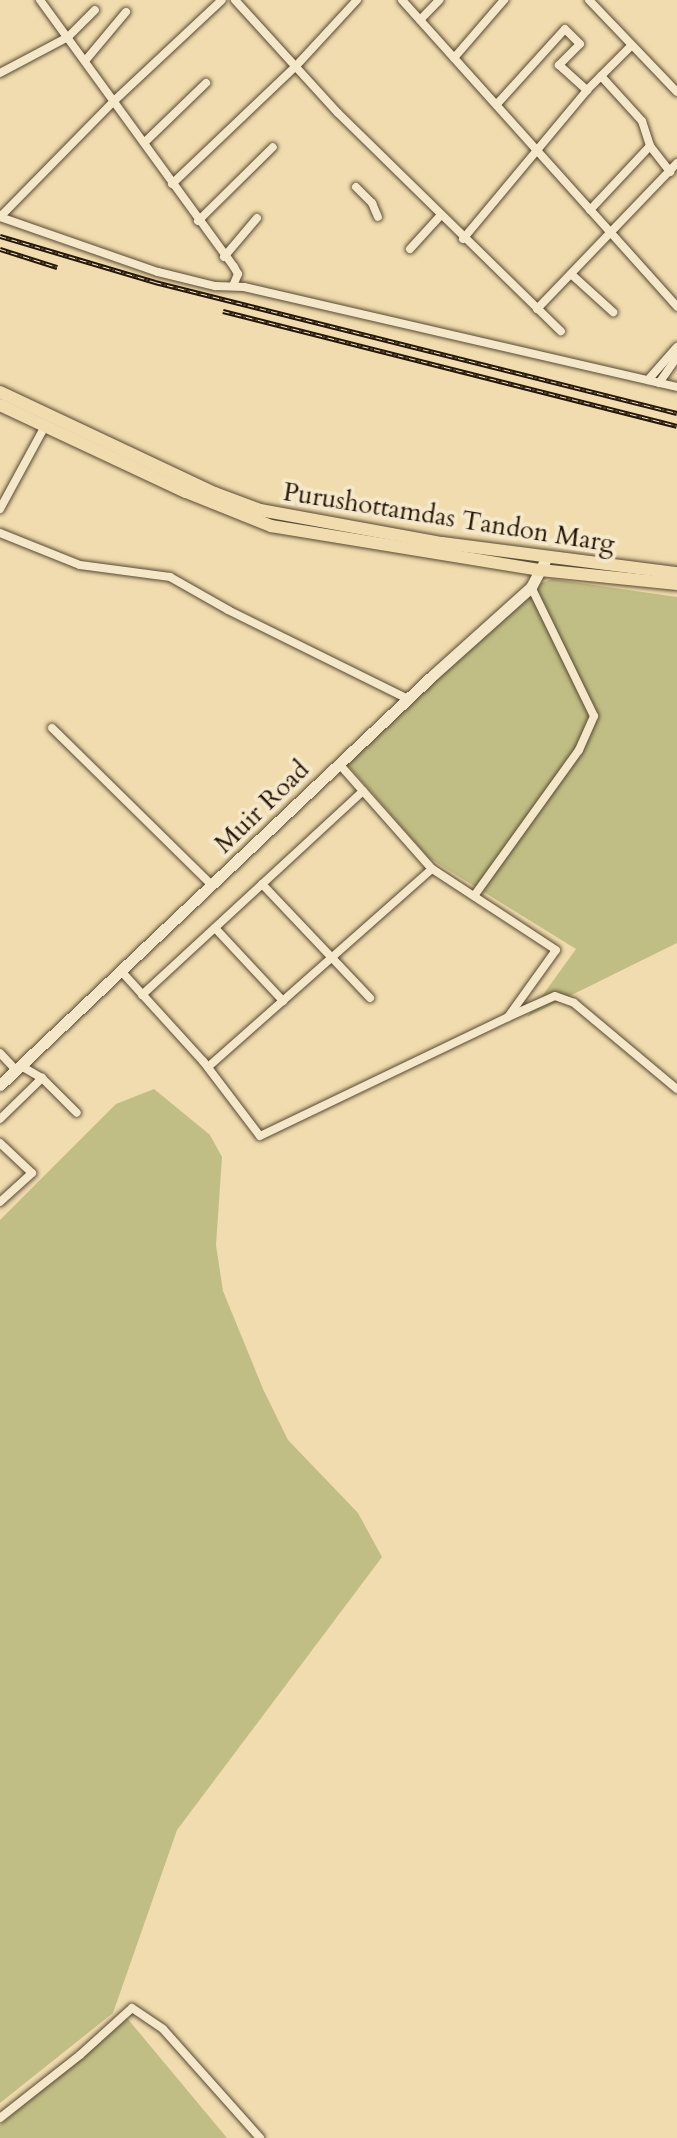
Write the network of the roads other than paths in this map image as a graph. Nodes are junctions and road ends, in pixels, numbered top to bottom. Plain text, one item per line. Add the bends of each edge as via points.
1 (40, 0) edge
2 (222, 0) edge
3 (235, 0) edge
4 (357, 0) edge
5 (402, 0) edge
6 (439, 0) edge
7 (504, 0) edge
8 (589, 0) edge
9 (95, 10) dead end
10 (126, 12) dead end
11 (420, 20) junction
12 (68, 37) junction
13 (631, 46) junction
14 (454, 58) junction
15 (85, 61) junction
16 (296, 66) junction
17 (0, 73) edge
18 (601, 76) junction
19 (206, 83) dead end
20 (587, 90) junction
21 (677, 92) edge
22 (115, 100) junction
23 (497, 104) junction
24 (145, 142) junction
25 (650, 146) junction
26 (273, 147) dead end
27 (538, 152) junction
28 (677, 163) edge
29 (670, 172) junction
30 (172, 184) junction
31 (356, 187) dead end
32 (590, 210) junction
33 (440, 216) junction
34 (0, 217) edge
35 (378, 217) dead end
36 (257, 218) dead end
37 (198, 221) junction
38 (612, 234) junction
39 (463, 239) junction
40 (410, 249) dead end
41 (224, 257) junction
42 (571, 274) junction
43 (233, 286) junction
44 (677, 307) edge
45 (537, 309) junction
46 (613, 312) dead end
47 (561, 331) dead end
48 (677, 347) edge
49 (677, 357) edge
50 (648, 380) junction
51 (659, 383) junction
52 (677, 387) edge
53 (0, 392) edge
54 (0, 405) edge
55 (45, 426) junction
56 (0, 509) edge
57 (0, 533) edge
58 (547, 557) junction
59 (540, 570) junction
60 (677, 573) edge
61 (677, 584) edge
62 (531, 587) junction
63 (408, 699) junction
64 (52, 728) dead end
65 (339, 764) junction
66 (363, 791) junction
67 (432, 869) junction
68 (262, 884) junction
69 (212, 885) junction
70 (474, 896) junction
71 (215, 928) junction
72 (332, 957) junction
73 (121, 971) junction
74 (142, 995) junction
75 (370, 998) dead end
76 (283, 1001) junction
77 (508, 1017) junction
78 (0, 1053) edge
79 (208, 1067) junction
80 (18, 1068) junction
81 (42, 1078) junction
82 (0, 1085) edge
83 (677, 1089) edge
84 (77, 1113) dead end
85 (0, 1119) edge
86 (0, 1143) edge
87 (0, 1202) edge
88 (0, 2118) edge
89 (260, 2138) edge

1 - 12 street
2 - 22 street
3 - 16 street
4 - 16 street
5 - 11 street
6 - 11 street
7 - 14 street
8 - 13 street
9 - 12 street
10 - 15 street
11 - 14 street
12 - 15 street
12 - 17 street
13 - 18 street
13 - 21 street
14 - 23 street
15 - 22 street
16 - 30 street
16 - 33 street
18 - 20 street
18 - 25 street via 642,121
19 - 24 street
20 - 23 street via 559,65 580,44 565,29
20 - 27 street
22 - 24 street
22 - 34 street
23 - 27 street
24 - 30 street
25 - 29 street
25 - 32 street
26 - 37 street
27 - 32 street
27 - 39 street
28 - 29 street
29 - 38 street
30 - 37 street
31 - 35 street
32 - 38 street
33 - 39 street
33 - 40 street
34 - 43 street via 158,272
36 - 41 street
37 - 41 street
38 - 42 street
38 - 44 street
39 - 45 street
41 - 43 street via 238,274
42 - 45 street
42 - 46 street
43 - 50 street
45 - 47 street
48 - 50 street
49 - 51 street
50 - 51 street
51 - 52 street
53 - 58 main road, Purushottamdas Tandon Marg via 260,510
54 - 55 main road
55 - 56 street
55 - 59 main road via 271,526
57 - 63 street via 80,565 170,577
58 - 59 main road, Muir Road
58 - 60 main road, Purushottamdas Tandon Marg
59 - 61 main road
59 - 62 main road, Muir Road
62 - 63 main road, Muir Road
62 - 70 street via 594,716 579,750
63 - 65 main road, Muir Road
64 - 69 street
65 - 66 street
65 - 69 main road, Muir Road
66 - 67 street
66 - 68 street
67 - 70 street
67 - 72 street
68 - 71 street
68 - 72 street
69 - 73 main road, Muir Road
70 - 77 street via 556,950
71 - 74 street
71 - 76 street
72 - 75 street
72 - 76 street
73 - 74 street
73 - 80 main road, Muir Road
74 - 79 street
76 - 79 street
77 - 79 street via 260,1136
77 - 83 street via 555,996 574,1003
78 - 80 street
80 - 81 street
80 - 82 main road, Muir Road
81 - 84 street
81 - 85 street
86 - 87 street via 32,1173
88 - 89 street via 132,2008 163,2029

